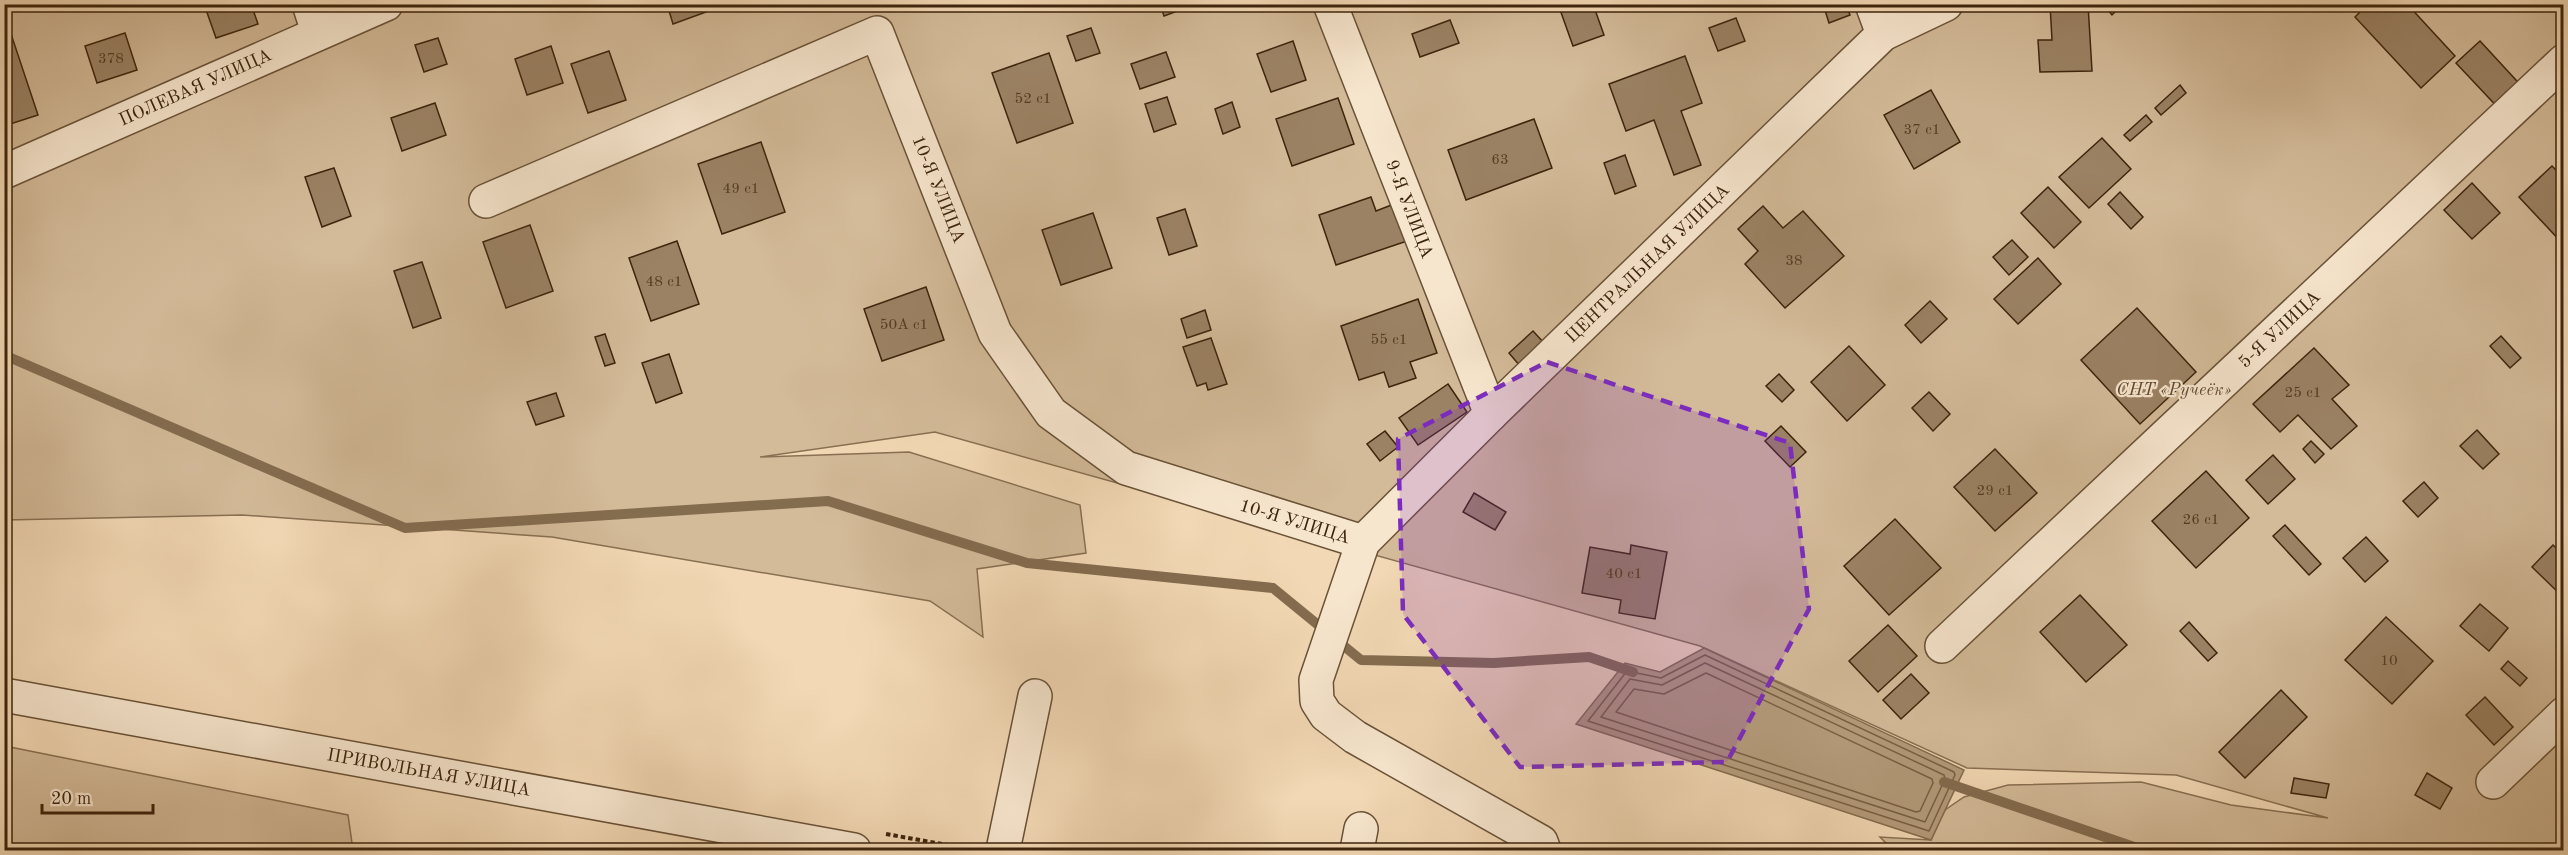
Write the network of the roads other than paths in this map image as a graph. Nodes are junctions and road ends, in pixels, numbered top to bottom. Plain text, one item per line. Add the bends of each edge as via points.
1 (386, 4) edge
2 (1330, 4) edge
3 (1946, 4) edge
4 (314, 18) edge
5 (1877, 19) edge
6 (2564, 61) edge
7 (4, 172) edge
8 (486, 201) dead end
9 (1491, 414) junction
10 (1363, 542) junction
11 (1942, 646) dead end
12 (4, 695) edge
13 (1035, 696) dead end
14 (2564, 714) edge
15 (2493, 782) dead end
16 (854, 850) edge
17 (1003, 850) edge
18 (1544, 850) edge

1 - 4 street, ПОЛЕВАЯ УЛИЦА
2 - 9 street, 9-Я УЛИЦА
3 - 5 street, ЦЕНТРАЛЬНАЯ УЛИЦА
4 - 7 street, ПОЛЕВАЯ УЛИЦА
5 - 9 street, ЦЕНТРАЛЬНАЯ УЛИЦА
6 - 11 street, 5-Я УЛИЦА
8 - 10 street, 10-Я УЛИЦА via 877,33 995,333 1051,413 1126,468
9 - 10 street, ЦЕНТРАЛЬНАЯ УЛИЦА
10 - 18 street via 1316,680 1317,701 1326,715 1355,737 1541,842
12 - 16 street, ПРИВОЛЬНАЯ УЛИЦА
13 - 17 street
14 - 15 street

